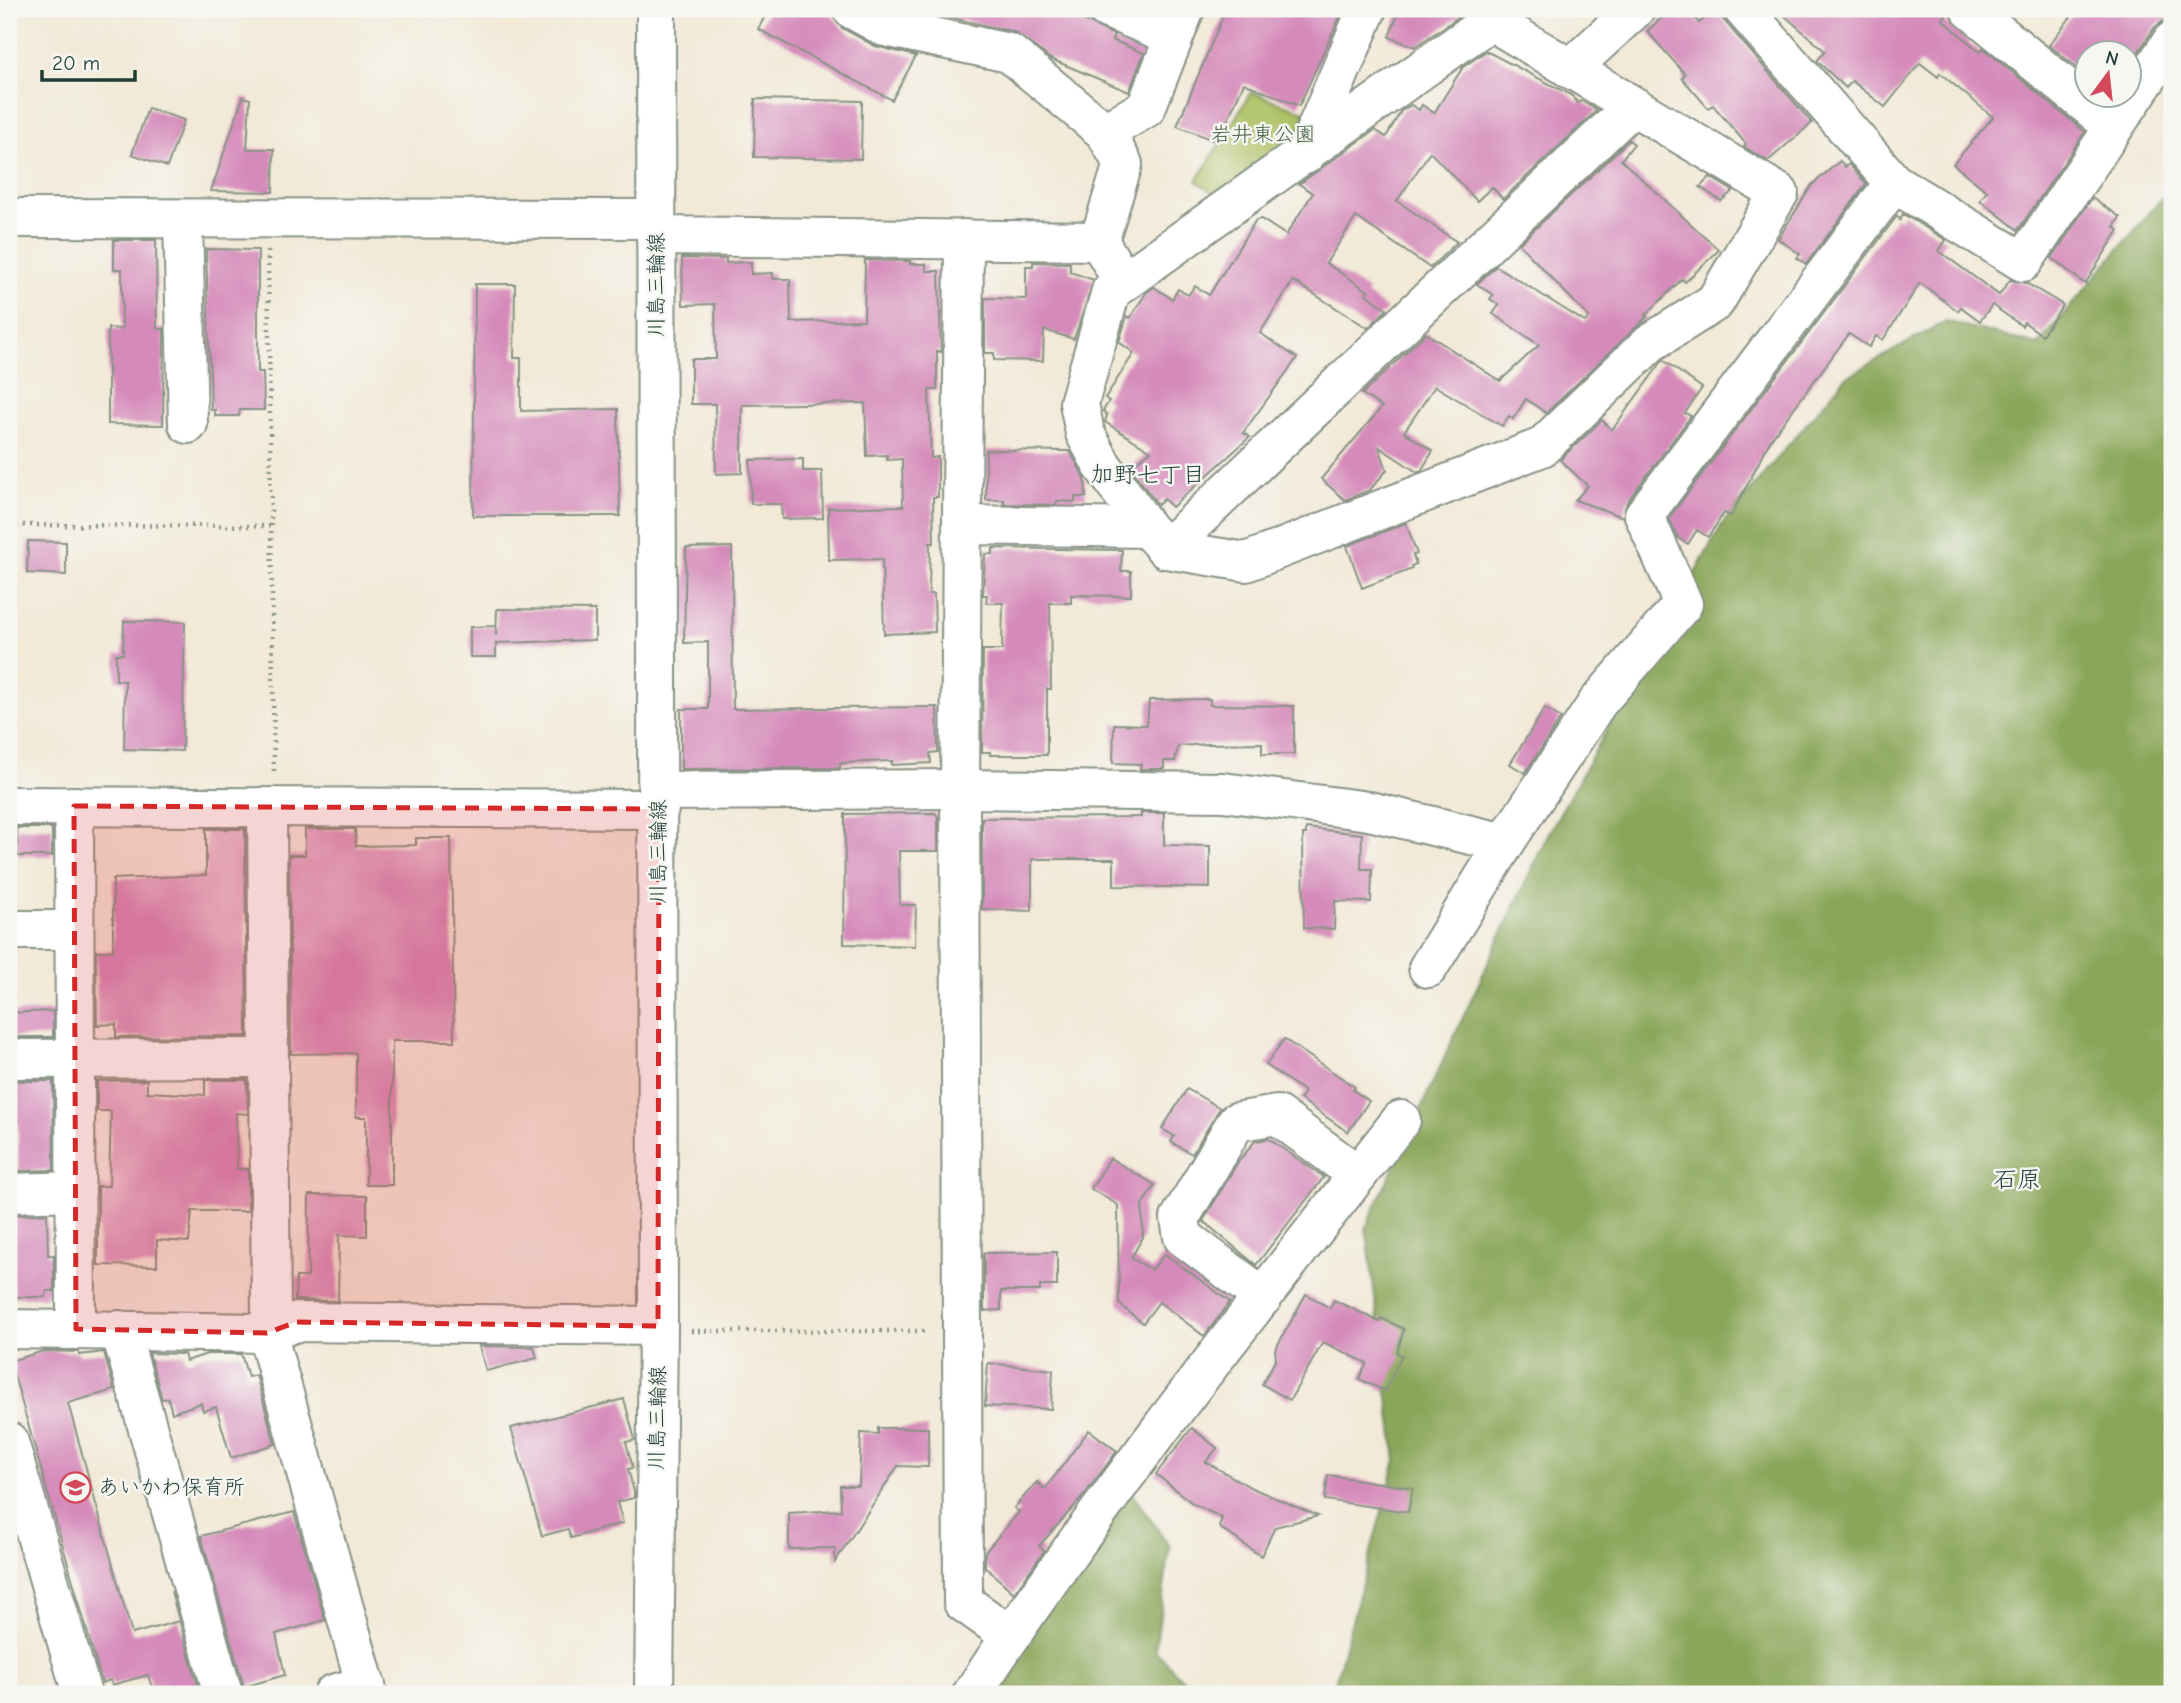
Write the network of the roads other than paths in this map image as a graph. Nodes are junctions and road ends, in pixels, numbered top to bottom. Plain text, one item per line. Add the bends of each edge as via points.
1 (656, 9) edge
2 (852, 9) edge
3 (1107, 9) edge
4 (1367, 9) edge
5 (1635, 9) edge
6 (1743, 9) edge
7 (1970, 9) edge
8 (1499, 15) edge
9 (1180, 22) edge
10 (2172, 41) edge
11 (1570, 69) junction
12 (1633, 106) junction
13 (2114, 127) junction
14 (1105, 132) junction
15 (1305, 155) junction
16 (1894, 183) junction
17 (9, 218) edge
18 (183, 219) junction
19 (656, 227) junction
20 (964, 239) junction
21 (1099, 241) junction
22 (1122, 280) junction
23 (188, 424) dead end
24 (962, 525) junction
25 (1156, 538) junction
26 (960, 789) junction
27 (658, 800) junction
28 (9, 806) edge
29 (74, 806) junction
30 (271, 808) junction
31 (1505, 843) junction
32 (9, 930) edge
33 (74, 930) junction
34 (1428, 968) dead end
35 (267, 1058) junction
36 (9, 1059) edge
37 (75, 1059) junction
38 (1401, 1120) dead end
39 (1358, 1175) junction
40 (75, 1191) junction
41 (9, 1193) edge
42 (1263, 1297) junction
43 (658, 1328) junction
44 (9, 1329) edge
45 (76, 1329) junction
46 (120, 1331) junction
47 (267, 1333) junction
48 (9, 1442) edge
49 (1011, 1636) junction
50 (356, 1691) edge
51 (82, 1694) edge
52 (223, 1694) edge
53 (654, 1694) edge
54 (972, 1694) edge

1 - 19 street, 川島三輪線
2 - 14 street via 885,27 1009,53
3 - 9 street
4 - 15 street
5 - 11 street
6 - 16 street
7 - 13 street
8 - 11 street
8 - 15 street
9 - 14 street via 1146,108
10 - 13 street
11 - 12 street
12 - 25 street
12 - 25 street via 1779,193 1715,302 1650,344 1542,447 1246,562
13 - 16 street via 2023,262
14 - 21 street via 1123,164
15 - 22 street
16 - 31 street via 1644,515 1684,604 1598,702
17 - 18 street
18 - 19 street
18 - 23 street
19 - 20 street
19 - 27 street, 川島三輪線
20 - 21 street
20 - 24 street
21 - 22 street
22 - 25 street via 1111,291 1079,403 1085,433 1102,465
24 - 25 street
24 - 26 street
26 - 27 street
26 - 31 street via 1223,792 1369,811
26 - 49 street via 963,1602
27 - 30 street
27 - 43 street, 川島三輪線
28 - 29 street
29 - 30 street
29 - 33 street
30 - 35 street
31 - 34 street
32 - 33 street
33 - 37 street
35 - 37 street
35 - 47 street via 271,1319
36 - 37 street
37 - 40 street
38 - 39 street
39 - 42 street
39 - 42 street via 1277,1115 1236,1122 1180,1218 1183,1237
40 - 41 street
40 - 45 street
42 - 49 street
43 - 47 street via 296,1322
43 - 53 street, 川島三輪線
44 - 45 street
45 - 46 street
46 - 47 street
46 - 52 street
47 - 50 street
48 - 51 street
49 - 54 street

